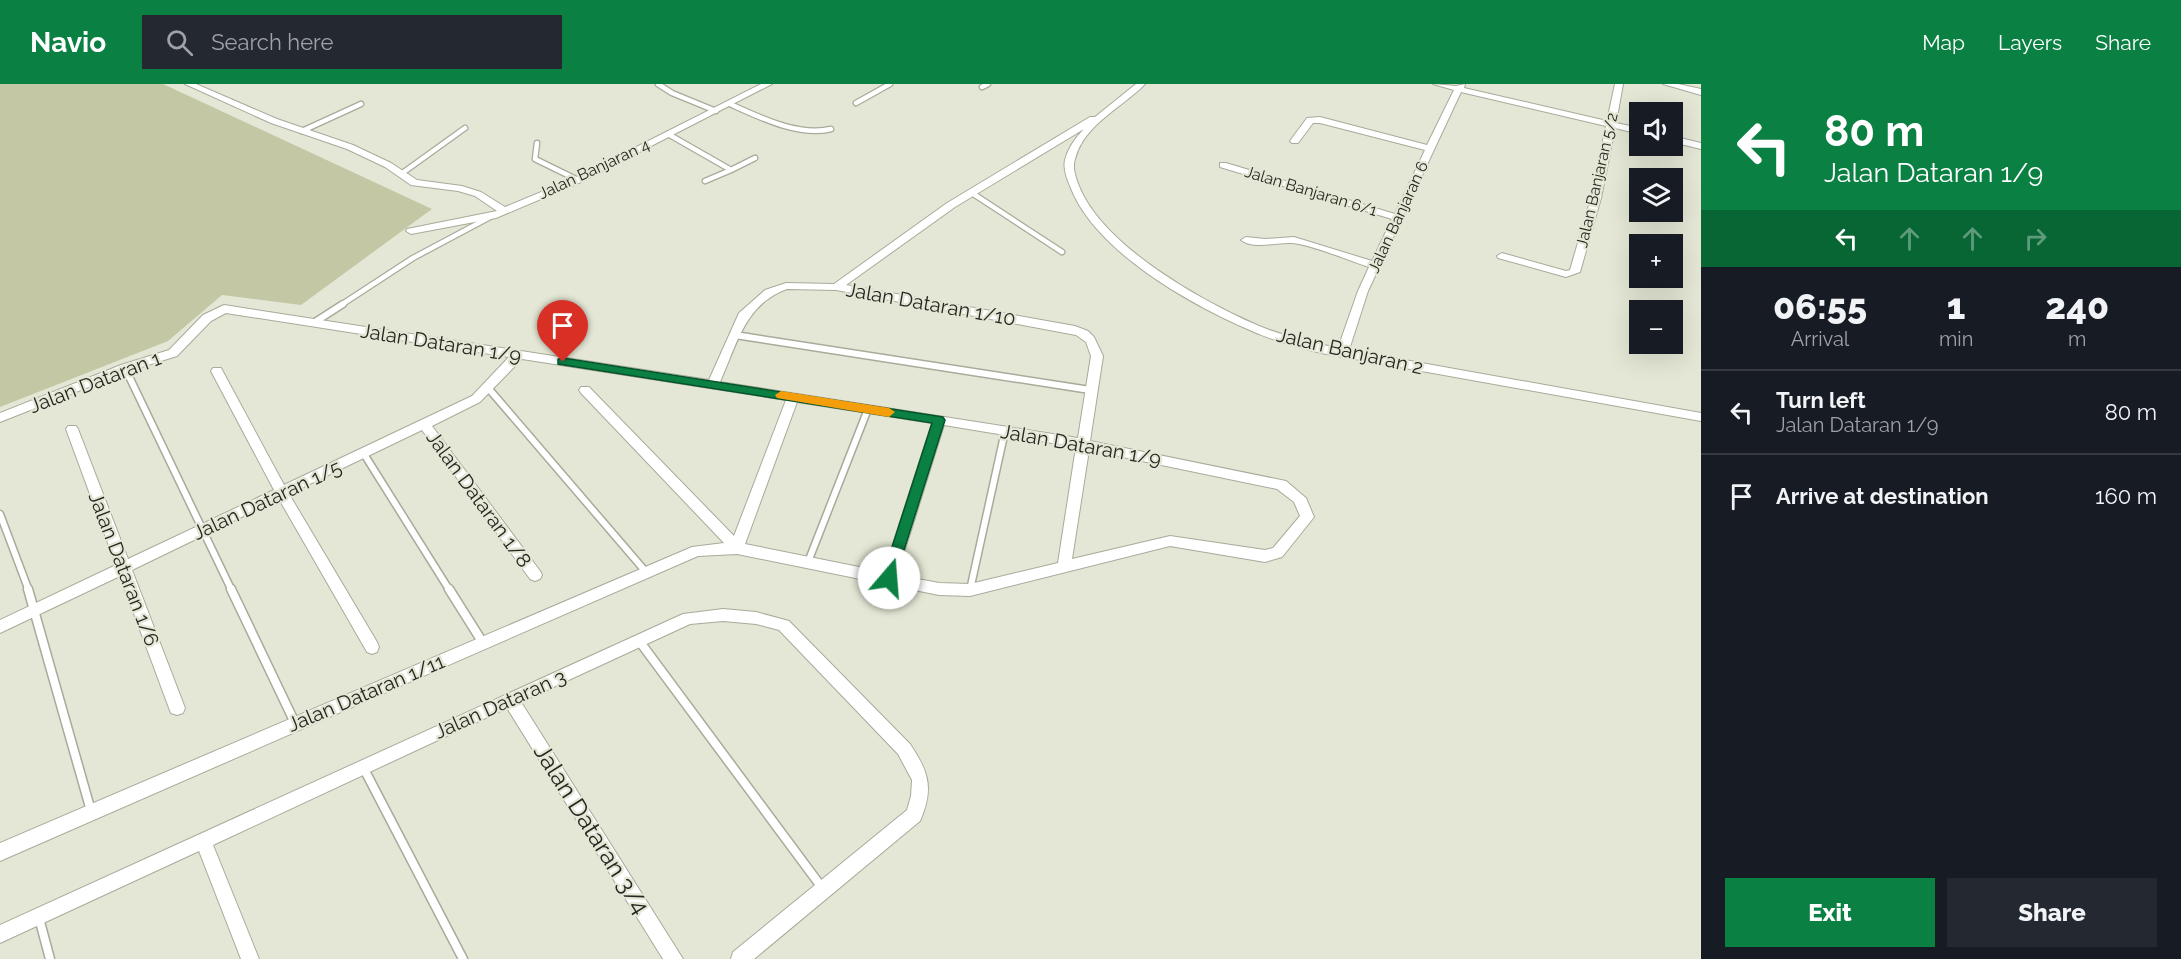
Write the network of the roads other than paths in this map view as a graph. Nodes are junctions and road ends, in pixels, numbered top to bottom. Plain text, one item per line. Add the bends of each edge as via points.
1 (189, 84) edge
2 (658, 84) edge
3 (768, 84) edge
4 (890, 84) edge
5 (988, 84) edge
6 (1141, 84) edge
7 (1437, 84) edge
8 (1619, 84) edge
9 (1667, 84) edge
10 (1461, 86) edge
11 (982, 87) dead end
12 (1701, 92) edge
13 (856, 103) dead end
14 (361, 104) dead end
15 (730, 104) junction
16 (716, 111) junction
17 (1102, 114) junction
18 (1609, 124) junction
19 (465, 128) dead end
20 (831, 129) dead end
21 (1629, 129) edge
22 (302, 131) junction
23 (668, 134) junction
24 (1295, 141) dead end
25 (1683, 142) edge
26 (537, 143) dead end
27 (1701, 146) edge
28 (1430, 149) junction
29 (755, 158) dead end
30 (1223, 165) dead end
31 (731, 170) junction
32 (401, 174) junction
33 (578, 180) junction
34 (705, 181) dead end
35 (972, 193) junction
36 (504, 211) junction
37 (492, 216) junction
38 (1399, 218) junction
39 (411, 231) dead end
40 (1246, 240) dead end
41 (1062, 252) dead end
42 (1503, 256) dead end
43 (1376, 266) junction
44 (836, 287) junction
45 (245, 311) joint
46 (315, 322) junction
47 (735, 335) junction
48 (1342, 353) junction
49 (519, 355) junction
50 (125, 368) junction
51 (218, 371) dead end
52 (714, 383) junction
53 (489, 389) junction
54 (585, 390) dead end
55 (1090, 390) junction
56 (793, 397) junction
57 (868, 409) junction
58 (1701, 417) edge
59 (0, 418) edge
60 (939, 420) junction
61 (423, 423) junction
62 (72, 429) dead end
63 (1005, 431) junction
64 (1084, 444) junction
65 (364, 454) junction
66 (282, 493) junction
67 (0, 514) edge
68 (203, 530) junction
69 (737, 548) junction
70 (808, 562) junction
71 (1064, 568) junction
72 (123, 570) junction
73 (646, 572) junction
74 (535, 575) dead end
75 (889, 578) junction
76 (970, 590) junction
77 (36, 610) junction
78 (0, 627) edge
79 (640, 642) junction
80 (483, 643) junction
81 (372, 647) dead end
82 (510, 699) junction
83 (177, 708) dead end
84 (295, 723) junction
85 (363, 767) junction
86 (91, 811) junction
87 (204, 843) junction
88 (0, 852) edge
89 (823, 889) junction
90 (38, 916) junction
91 (0, 934) edge
92 (50, 959) edge
93 (250, 959) edge
94 (463, 959) edge
95 (675, 959) edge
96 (740, 959) edge

1 - 22 street
2 - 16 lane
3 - 15 street, Jalan Banjaran 4
4 - 13 lane
5 - 11 lane
6 - 17 street, Jalan Banjaran 2
7 - 10 street
8 - 18 street, Jalan Banjaran 5/2
9 - 12 street
10 - 18 street
10 - 28 street, Jalan Banjaran 6
14 - 22 lane
15 - 16 street, Jalan Banjaran 4
15 - 20 lane via 815,133
16 - 23 street, Jalan Banjaran 4
17 - 35 street
17 - 48 street, Jalan Banjaran 2 via 1079,141 1069,161 1073,191 1110,238 1143,265 1248,325 1280,338
18 - 21 street
18 - 42 street, Jalan Banjaran 5/2 via 1596,198 1575,272 1566,274
19 - 32 lane
22 - 32 street via 350,147
23 - 31 lane
23 - 33 street, Jalan Banjaran 4
24 - 28 street via 1310,120 1320,120
25 - 27 street
26 - 33 lane via 535,159
28 - 38 street, Jalan Banjaran 6
29 - 31 lane
30 - 38 street, Jalan Banjaran 6/1
31 - 34 lane
32 - 36 street via 414,183 478,194
33 - 36 street, Jalan Banjaran 4
35 - 41 lane
35 - 44 street
36 - 37 street, Jalan Banjaran 4
37 - 39 street, Jalan Banjaran 4
37 - 46 lane via 404,264
38 - 43 street, Jalan Banjaran 6
40 - 43 street via 1294,240
43 - 48 street, Jalan Banjaran 6
44 - 47 street, Jalan Dataran 1/10 via 786,286 769,292 745,313
44 - 55 street, Jalan Dataran 1/10 via 1087,334 1097,356
45 - 46 street, Jalan Dataran 1/9
45 - 50 street, Jalan Dataran 1 via 213,312 173,353
46 - 49 street, Jalan Dataran 1/9
47 - 52 street, Jalan Dataran 1/10
47 - 55 lane
48 - 58 street, Jalan Banjaran 2
49 - 52 street, Jalan Dataran 1/9
49 - 53 street, Jalan Dataran 1/5
50 - 59 street, Jalan Dataran 1
50 - 68 lane
51 - 66 street
52 - 56 street, Jalan Dataran 1/9
53 - 61 street, Jalan Dataran 1/5
53 - 73 lane
54 - 69 street
55 - 64 street, Jalan Dataran 1/10
56 - 57 street, Jalan Dataran 1/9
56 - 69 street
57 - 60 street, Jalan Dataran 1/9
57 - 70 lane
60 - 63 street, Jalan Dataran 1/9
60 - 75 street
61 - 65 street, Jalan Dataran 1/5
61 - 74 street, Jalan Dataran 1/8
62 - 72 street, Jalan Dataran 1/6
63 - 64 street, Jalan Dataran 1/9
63 - 76 lane
64 - 71 street, Jalan Dataran 1/10
64 - 71 street, Jalan Dataran 1/9 via 1281,485 1299,497 1307,517 1277,552 1265,556 1170,541
65 - 66 street, Jalan Dataran 1/5
65 - 80 lane
66 - 68 street, Jalan Dataran 1/5
66 - 81 street
67 - 77 lane
68 - 72 street, Jalan Dataran 1/5
68 - 84 lane
69 - 70 street, Jalan Dataran 1/9
69 - 73 street, Jalan Dataran 1/11 via 697,551
70 - 75 street, Jalan Dataran 1/9
71 - 76 street, Jalan Dataran 1/9
72 - 77 street, Jalan Dataran 1/5
72 - 83 street, Jalan Dataran 1/6
73 - 80 street, Jalan Dataran 1/11
75 - 76 street, Jalan Dataran 1/9
77 - 78 street, Jalan Dataran 1/5
77 - 86 lane
79 - 82 street, Jalan Dataran 3
79 - 89 lane
79 - 89 street, Jalan Dataran 3 via 688,618 723,615 784,625 904,749 920,771 922,794 914,815
80 - 84 street, Jalan Dataran 1/11
82 - 85 street, Jalan Dataran 3
82 - 95 street, Jalan Dataran 3/4
84 - 86 street, Jalan Dataran 1/11
85 - 87 street, Jalan Dataran 3
85 - 94 lane
86 - 88 street, Jalan Dataran 1/11
87 - 90 street, Jalan Dataran 3
87 - 93 street
89 - 96 street
90 - 91 street, Jalan Dataran 3
90 - 92 lane

